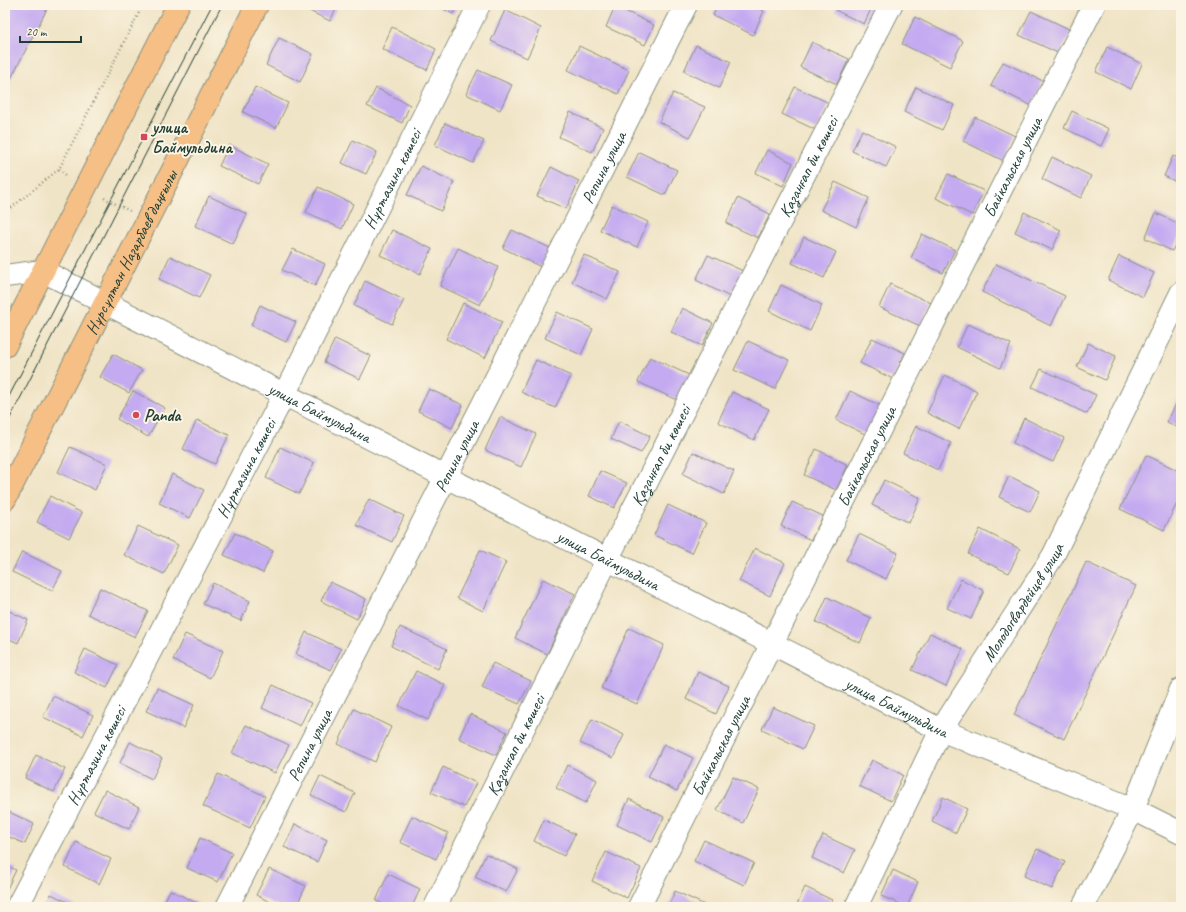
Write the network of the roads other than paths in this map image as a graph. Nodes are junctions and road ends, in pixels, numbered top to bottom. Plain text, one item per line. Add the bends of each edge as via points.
1 (178, 5) edge
2 (257, 5) edge
3 (479, 5) edge
4 (686, 5) edge
5 (891, 5) edge
6 (1094, 5) edge
7 (43, 271) junction
8 (5, 276) edge
9 (1181, 293) edge
10 (105, 304) junction
11 (5, 346) edge
12 (284, 396) junction
13 (446, 478) junction
14 (5, 499) edge
15 (607, 560) junction
16 (773, 645) junction
17 (1181, 689) edge
18 (941, 730) junction
19 (1133, 809) junction
20 (1181, 833) edge
21 (17, 907) edge
22 (227, 907) edge
23 (435, 907) edge
24 (639, 907) edge
25 (856, 907) edge
26 (1083, 907) edge

1 - 7 main road
2 - 10 main road, Нұрсұлтан Назарбаев даңғылы
3 - 12 street, Нұртазина көшесі
4 - 13 street, Репина улица
5 - 15 street, Қазанғап би көшесі
6 - 16 street, Байкальская улица
7 - 8 street
7 - 10 street, улица Баймульдина
7 - 11 main road
9 - 18 street, Молодогвардейцев улица via 1053,556
10 - 12 street, улица Баймульдина
10 - 14 main road, Нұрсұлтан Назарбаев даңғылы
12 - 13 street, улица Баймульдина
12 - 21 street, Нұртазина көшесі
13 - 15 street, улица Баймульдина
13 - 22 street, Репина улица
15 - 16 street, улица Баймульдина
15 - 23 street, Қазанғап би көшесі
16 - 18 street, улица Баймульдина
16 - 24 street, Байкальская улица
17 - 19 street
18 - 19 street, улица Баймульдина
18 - 25 street, Молодогвардейцев улица
19 - 20 street, улица Баймульдина
19 - 26 street

